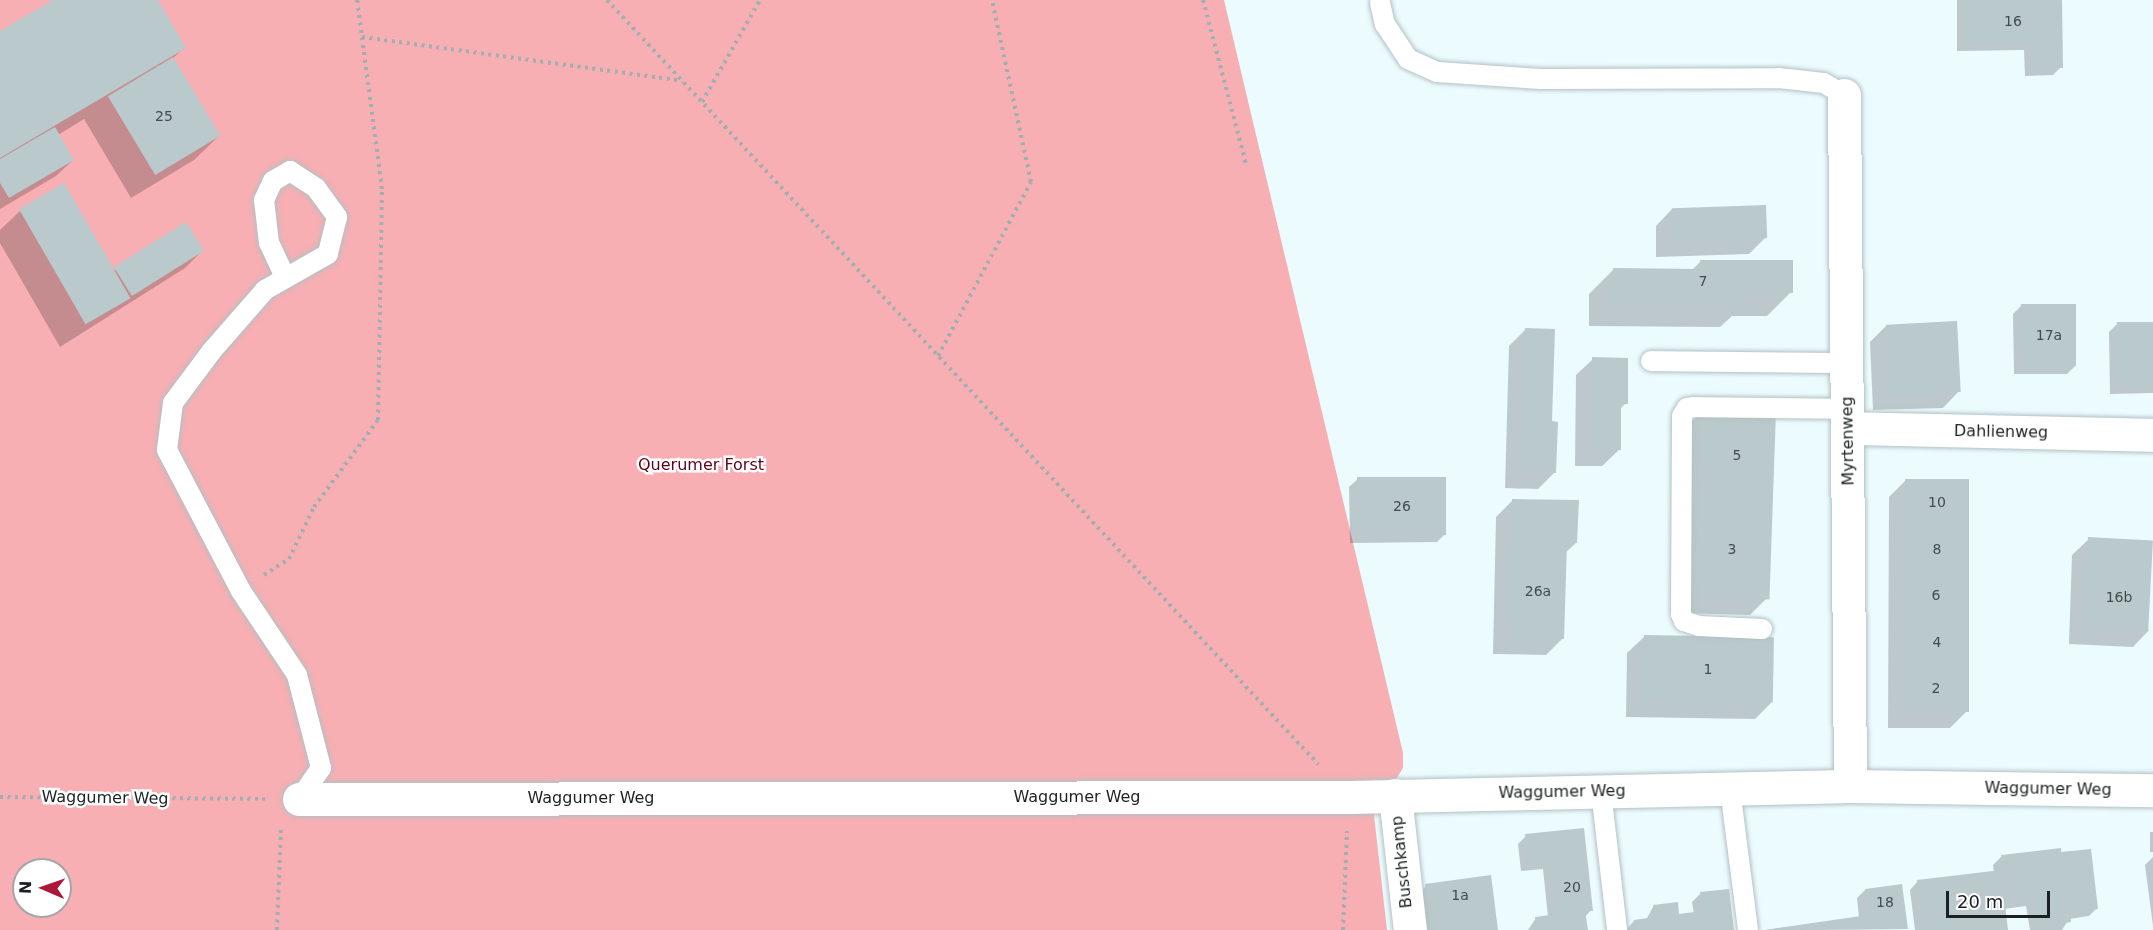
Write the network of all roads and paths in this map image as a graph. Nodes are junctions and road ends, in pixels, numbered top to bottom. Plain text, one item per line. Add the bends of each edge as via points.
1 (357, 0) edge
2 (607, 0) edge
3 (760, 0) edge
4 (992, 0) edge
5 (1203, 0) edge
6 (1380, 3) dead end
7 (362, 37) junction
8 (682, 81) junction
9 (1844, 95) joint
10 (702, 102) junction
11 (1246, 164) dead end
12 (285, 277) junction
13 (938, 356) junction
14 (1651, 361) dead end
15 (1847, 363) junction
16 (1849, 418) junction
17 (2153, 435) edge
18 (241, 591) junction
19 (1762, 629) dead end
20 (1850, 786) junction
21 (1730, 789) junction
22 (2153, 790) edge
23 (1601, 791) junction
24 (1395, 795) junction
25 (0, 797) edge
26 (1349, 797) junction
27 (299, 799) junction
28 (278, 930) edge
29 (1343, 930) edge
30 (1410, 930) edge
31 (1617, 930) edge
32 (1748, 930) edge

1 - 7 path
2 - 8 path
3 - 10 path
4 - 13 path via 1031,182
5 - 11 path
6 - 9 lane via 1385,24 1408,59 1437,72 1541,80 1779,78 1824,83
7 - 8 path
7 - 18 path via 382,189 378,420 314,507 289,559
8 - 10 path
9 - 15 street, Myrtenweg
10 - 13 path
12 - 12 lane via 328,254 337,217 316,188 290,171 273,181 264,200 269,243
12 - 18 lane via 265,290 173,403 167,450
13 - 26 path
14 - 15 lane
15 - 16 street, Myrtenweg
16 - 17 street, Dahlienweg
16 - 19 lane via 1695,407 1687,408 1682,416 1681,614 1684,621 1699,626
16 - 20 street, Myrtenweg
18 - 27 lane via 297,675 321,768
20 - 21 street, Waggumer Weg
20 - 22 street, Waggumer Weg
21 - 23 street, Waggumer Weg
21 - 32 lane
23 - 24 street, Waggumer Weg
23 - 31 lane
24 - 26 street, Waggumer Weg
24 - 30 street, Buschkamp
25 - 27 path, Waggumer Weg
26 - 27 street, Waggumer Weg
26 - 29 path
27 - 28 path via 282,811

